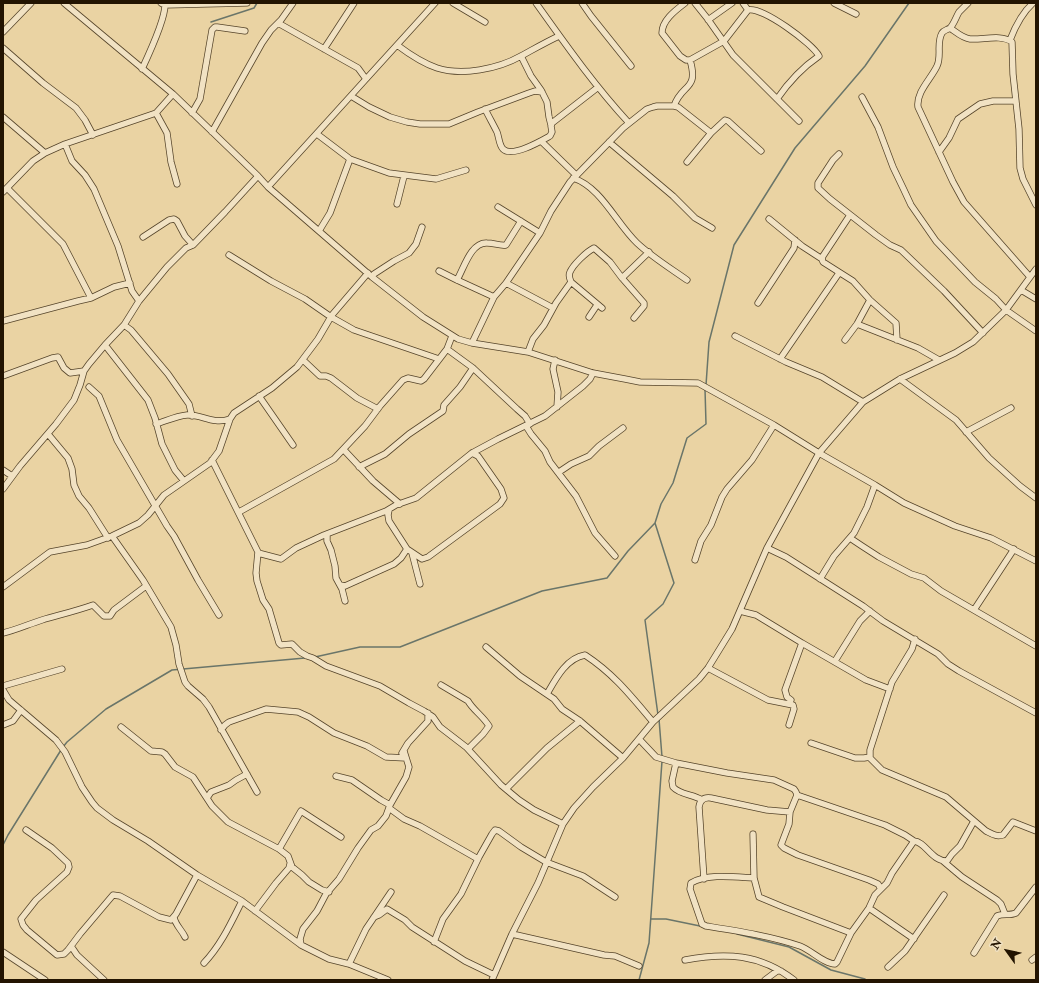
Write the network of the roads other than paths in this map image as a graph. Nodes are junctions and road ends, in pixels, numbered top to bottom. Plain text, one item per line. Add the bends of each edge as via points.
1 (31, 3) edge
2 (233, 3) edge
3 (247, 3) edge
4 (293, 3) edge
5 (354, 3) edge
6 (435, 3) edge
7 (454, 3) edge
8 (536, 3) edge
9 (582, 3) edge
10 (685, 3) edge
11 (695, 3) edge
12 (732, 3) edge
13 (743, 3) edge
14 (834, 3) edge
15 (968, 3) edge
16 (1033, 3) edge
17 (66, 4) edge
18 (163, 4) edge
19 (181, 4) edge
20 (748, 10) junction
21 (856, 14) dead end
22 (708, 20) junction
23 (485, 22) dead end
24 (278, 23) junction
25 (950, 28) junction
26 (245, 31) dead end
27 (3, 32) edge
28 (559, 36) junction
29 (1010, 40) junction
30 (724, 41) junction
31 (397, 45) junction
32 (3, 48) edge
33 (324, 49) junction
34 (521, 56) junction
35 (690, 60) junction
36 (631, 66) dead end
37 (142, 69) junction
38 (366, 79) junction
39 (597, 88) junction
40 (542, 92) junction
41 (172, 94) junction
42 (351, 96) junction
43 (862, 97) dead end
44 (777, 99) junction
45 (1016, 101) junction
46 (674, 106) junction
47 (485, 109) junction
48 (156, 113) junction
49 (192, 113) junction
50 (3, 117) edge
51 (799, 121) dead end
52 (629, 123) junction
53 (551, 125) junction
54 (212, 132) junction
55 (711, 133) junction
56 (317, 134) junction
57 (93, 135) junction
58 (541, 141) junction
59 (609, 142) junction
60 (65, 144) junction
61 (761, 151) dead end
62 (939, 152) junction
63 (45, 153) junction
64 (839, 154) dead end
65 (350, 159) junction
66 (687, 162) dead end
67 (466, 170) dead end
68 (576, 175) junction
69 (258, 176) junction
70 (404, 176) junction
71 (177, 184) dead end
72 (268, 187) junction
73 (5, 190) edge
74 (397, 204) dead end
75 (1036, 205) edge
76 (498, 207) dead end
77 (850, 215) junction
78 (769, 219) dead end
79 (521, 221) junction
80 (422, 227) dead end
81 (712, 228) dead end
82 (319, 231) junction
83 (540, 233) junction
84 (143, 237) dead end
85 (795, 240) junction
86 (193, 245) junction
87 (649, 252) junction
88 (230, 255) dead end
89 (822, 259) junction
90 (1036, 269) edge
91 (439, 271) dead end
92 (839, 273) junction
93 (370, 275) junction
94 (1030, 277) junction
95 (622, 278) junction
96 (457, 280) junction
97 (687, 280) dead end
98 (571, 282) junction
99 (130, 283) junction
100 (506, 283) junction
101 (1021, 290) junction
102 (494, 297) junction
103 (91, 298) junction
104 (870, 300) junction
105 (1036, 300) edge
106 (139, 301) junction
107 (758, 303) dead end
108 (553, 308) junction
109 (1006, 310) junction
110 (331, 317) junction
111 (589, 317) dead end
112 (634, 318) dead end
113 (3, 321) edge
114 (858, 324) junction
115 (124, 325) junction
116 (1036, 331) edge
117 (983, 333) junction
118 (452, 336) junction
119 (735, 336) dead end
120 (845, 340) dead end
121 (897, 340) junction
122 (472, 342) junction
123 (105, 345) junction
124 (446, 350) junction
125 (528, 352) junction
126 (439, 359) junction
127 (780, 359) junction
128 (303, 360) junction
129 (555, 360) junction
130 (939, 360) junction
131 (473, 368) junction
132 (84, 371) junction
133 (593, 373) junction
134 (3, 376) edge
135 (900, 379) junction
136 (89, 387) dead end
137 (259, 396) junction
138 (863, 402) junction
139 (557, 407) junction
140 (378, 408) junction
141 (1011, 408) dead end
142 (192, 416) junction
143 (230, 419) junction
144 (156, 424) junction
145 (528, 425) junction
146 (774, 425) junction
147 (623, 428) dead end
148 (966, 432) junction
149 (48, 434) junction
150 (292, 445) dead end
151 (344, 450) junction
152 (479, 450) junction
153 (472, 453) junction
154 (819, 453) junction
155 (478, 456) junction
156 (212, 460) junction
157 (359, 467) junction
158 (3, 470) edge
159 (559, 472) junction
160 (12, 476) junction
161 (184, 481) junction
162 (875, 485) junction
163 (3, 489) edge
164 (1036, 498) edge
165 (397, 503) junction
166 (155, 506) junction
167 (389, 510) junction
168 (238, 512) junction
169 (327, 534) junction
170 (110, 537) junction
171 (850, 538) junction
172 (767, 548) junction
173 (406, 549) junction
174 (1014, 550) junction
175 (258, 553) junction
176 (412, 553) junction
177 (615, 556) dead end
178 (695, 560) dead end
179 (1036, 561) edge
180 (820, 579) junction
181 (420, 584) dead end
182 (340, 585) junction
183 (146, 586) junction
184 (3, 587) edge
185 (345, 601) dead end
186 (974, 610) junction
187 (740, 611) junction
188 (870, 611) junction
189 (219, 615) dead end
190 (3, 633) edge
191 (914, 639) junction
192 (802, 643) junction
193 (1036, 646) edge
194 (486, 648) dead end
195 (835, 662) junction
196 (708, 668) junction
197 (62, 669) dead end
198 (3, 686) edge
199 (441, 686) dead end
200 (890, 689) junction
201 (3, 690) edge
202 (547, 694) junction
203 (789, 704) junction
204 (21, 710) junction
205 (428, 713) junction
206 (1036, 714) edge
207 (428, 721) junction
208 (436, 721) junction
209 (580, 721) junction
210 (653, 722) junction
211 (3, 725) edge
212 (789, 725) dead end
213 (121, 727) dead end
214 (221, 730) junction
215 (639, 739) junction
216 (811, 743) dead end
217 (468, 749) junction
218 (404, 751) junction
219 (870, 756) junction
220 (396, 757) junction
221 (406, 758) junction
222 (623, 758) junction
223 (676, 764) junction
224 (247, 774) junction
225 (336, 776) dead end
226 (506, 789) junction
227 (257, 792) dead end
228 (797, 795) junction
229 (207, 798) junction
230 (702, 800) junction
231 (390, 806) junction
232 (790, 812) junction
233 (974, 821) junction
234 (563, 824) junction
235 (26, 830) dead end
236 (1036, 831) edge
237 (753, 834) dead end
238 (341, 837) dead end
239 (914, 842) junction
240 (279, 849) junction
241 (478, 859) junction
242 (943, 861) junction
243 (546, 862) junction
244 (291, 867) junction
245 (197, 875) junction
246 (754, 878) junction
247 (704, 879) junction
248 (1036, 886) edge
249 (882, 889) junction
250 (329, 892) junction
251 (391, 892) dead end
252 (944, 895) dead end
253 (616, 897) dead end
254 (242, 901) junction
255 (868, 908) junction
256 (255, 911) junction
257 (1005, 914) junction
258 (174, 917) junction
259 (374, 917) junction
260 (850, 933) junction
261 (512, 934) junction
262 (185, 937) dead end
263 (914, 939) junction
264 (434, 942) junction
265 (301, 945) junction
266 (71, 946) junction
267 (3, 952) edge
268 (974, 953) dead end
269 (685, 960) dead end
270 (204, 963) dead end
271 (349, 964) junction
272 (639, 966) dead end
273 (888, 967) dead end
274 (782, 971) junction
275 (372, 973) junction
276 (493, 977) edge
277 (45, 980) edge
278 (104, 980) edge
279 (368, 980) edge
280 (388, 980) edge
281 (765, 980) edge
282 (794, 980) edge

1 - 27 street
2 - 3 street
2 - 19 street
4 - 24 street
5 - 33 street
6 - 31 street
7 - 23 street
8 - 28 street
9 - 36 street
10 - 35 street via 663,25 662,33 680,56
11 - 22 street
12 - 22 street
13 - 20 street
14 - 21 street
15 - 25 street
16 - 29 street via 1024,12
17 - 37 street
18 - 19 street
18 - 37 street via 162,18
20 - 30 street
20 - 44 street via 757,10 774,19 813,48 819,56
22 - 30 street
24 - 33 street
24 - 54 street via 262,44
25 - 29 street via 970,39
25 - 62 street via 943,32 940,38 938,66 917,102
26 - 49 street via 217,27 212,30 200,99
28 - 34 street
28 - 39 street
29 - 45 street via 1013,46 1012,74
30 - 35 street
30 - 44 street via 734,55
31 - 34 street via 415,58 436,68 453,71 490,68
31 - 38 street
32 - 57 street via 76,108
33 - 38 street via 358,68
34 - 40 street
35 - 46 street via 693,79
37 - 41 street
38 - 42 street
39 - 52 street
39 - 53 street
40 - 47 street via 535,91
40 - 53 street via 547,102
41 - 48 street
41 - 49 street
42 - 47 street via 377,111 420,124 449,124
42 - 56 street
43 - 109 street via 878,127 911,205 936,241
44 - 51 street
45 - 62 street via 980,104 958,119
45 - 75 street via 1020,168
46 - 52 street via 653,107
46 - 55 street
47 - 58 street via 505,151 518,151
48 - 57 street
48 - 71 street via 170,143 171,162
49 - 54 street
50 - 63 street
52 - 59 street
53 - 58 street via 551,135
54 - 69 street
55 - 61 street via 726,120
55 - 66 street
56 - 65 street
56 - 72 street
57 - 60 street
58 - 68 street
59 - 68 street
59 - 81 street via 696,218
60 - 63 street
60 - 99 street via 72,161 94,189 116,240
62 - 94 street via 964,202
63 - 73 street via 33,161
64 - 77 street via 818,183 818,188
65 - 70 street
65 - 82 street via 330,213
67 - 70 street via 436,179
68 - 83 street via 550,210
68 - 87 street
69 - 72 street
69 - 86 street
70 - 74 street
72 - 82 street
73 - 103 street via 63,244
76 - 79 street
77 - 89 street
77 - 117 street via 883,241 901,250
78 - 85 street
79 - 83 street
79 - 96 street via 506,245 476,245
80 - 93 street via 416,244 409,253
82 - 93 street
83 - 100 street
84 - 86 street via 174,219
85 - 89 street
85 - 107 street via 794,248
86 - 106 street via 186,248 167,267
87 - 95 street
87 - 97 street
88 - 110 street
89 - 92 street
90 - 94 street
91 - 96 street
92 - 104 street via 858,285
92 - 127 street
93 - 110 street
93 - 118 street via 423,318
94 - 101 street
95 - 98 street via 610,262 594,248 584,255 570,272
95 - 112 street via 644,303
96 - 102 street
98 - 108 street
98 - 111 street via 599,307
99 - 103 street via 114,287
99 - 106 street
100 - 102 street
100 - 108 street
101 - 105 street
101 - 109 street
102 - 122 street
103 - 113 street
104 - 114 street
104 - 121 street via 896,323
106 - 115 street
108 - 125 street via 533,339
109 - 116 street
109 - 117 street
110 - 126 street via 354,330
110 - 128 street
114 - 120 street
114 - 121 street
115 - 123 street
115 - 142 street via 168,374 189,404
117 - 130 street via 973,342
118 - 122 street
118 - 124 street
119 - 127 street
121 - 130 street
122 - 125 street
123 - 132 street
123 - 144 street via 148,400
124 - 126 street
124 - 131 street
125 - 129 street
126 - 140 street via 422,380 406,378
127 - 138 street via 822,377
128 - 137 street via 272,388
128 - 140 street via 320,376 331,378 357,398
129 - 133 street
129 - 139 street via 553,369 558,392
130 - 135 street
131 - 145 street via 523,413
131 - 157 street via 444,405 443,411 385,454
132 - 134 street via 70,373 58,357
132 - 149 street via 74,400
133 - 139 street via 583,386
133 - 146 street via 640,382 698,383
135 - 138 street
135 - 148 street via 956,420
136 - 166 street via 99,396 117,440
137 - 143 street via 234,413
137 - 150 street
138 - 154 street
139 - 145 street
140 - 151 street
141 - 148 street
142 - 143 street via 222,422
142 - 144 street via 179,416
143 - 156 street
144 - 161 street via 162,444 175,470
145 - 152 street
145 - 159 street via 531,434
146 - 154 street
146 - 178 street via 752,460 722,497
147 - 159 street via 589,456
148 - 164 street via 980,449
149 - 160 street
149 - 170 street via 68,458 79,496
151 - 157 street
151 - 168 street via 324,466
152 - 153 street
152 - 155 street
153 - 155 street
153 - 165 street via 422,494
154 - 162 street
154 - 172 street
155 - 176 street via 501,489 504,498 500,504 428,557 422,559
156 - 161 street
156 - 168 street
157 - 165 street
158 - 160 street
159 - 177 street via 576,496 595,533
160 - 163 street
161 - 166 street via 164,495
162 - 171 street via 867,507
162 - 174 street via 904,503
165 - 167 street
166 - 170 street via 139,523
166 - 189 street
167 - 169 street
167 - 173 street via 389,520
168 - 175 street
169 - 175 street via 296,548 281,559
169 - 182 street via 336,578
170 - 183 street
170 - 184 street via 80,548 50,552
171 - 180 street via 834,556
171 - 186 street via 879,557 924,578
172 - 180 street
172 - 187 street
173 - 176 street
173 - 182 street via 394,564 346,586
174 - 179 street
174 - 186 street
175 - 205 street via 257,581 281,645 292,644 300,652 326,666 380,686
176 - 181 street
180 - 188 street
182 - 185 street
183 - 190 street via 114,610 110,616 104,616 92,605
183 - 214 street via 171,627 185,682 203,699
186 - 193 street
187 - 192 street via 756,615
187 - 196 street
188 - 191 street
188 - 195 street via 860,621
191 - 200 street via 912,648
191 - 206 street via 938,654 948,664
192 - 195 street
192 - 203 street via 785,690 786,697 791,700
194 - 202 street
195 - 200 street via 866,680
196 - 203 street via 768,700
196 - 210 street via 700,679
197 - 198 street
199 - 217 street via 468,701 489,726
200 - 219 street
201 - 204 street via 9,700
202 - 209 street via 562,709
202 - 210 street via 564,667 584,655 610,673
203 - 212 street via 793,705 794,709
204 - 211 street via 14,721
204 - 245 street via 56,740 65,752 82,787 97,808
205 - 207 street
205 - 208 street
207 - 208 street
207 - 218 street
208 - 217 street
209 - 222 street
209 - 226 street via 547,748
210 - 215 street
213 - 229 street via 151,751 162,752 175,767 193,777
214 - 220 street via 229,722 266,709 298,712 334,733 367,746 386,757
214 - 224 street
215 - 222 street
215 - 223 street via 658,757
216 - 219 street via 855,758
217 - 226 street
218 - 220 street
218 - 221 street
219 - 233 street via 882,770 946,797
220 - 221 street
221 - 231 street via 409,771
222 - 234 street via 593,787
223 - 228 street via 774,780 794,789
223 - 230 street via 673,787 677,792
224 - 227 street
224 - 229 street via 229,786 211,792
225 - 231 street via 352,780
226 - 234 street via 524,804
228 - 232 street
228 - 239 street via 884,825
229 - 240 street via 228,822
230 - 232 street via 711,798 767,810
230 - 247 street via 699,807
231 - 241 street via 404,819
231 - 250 street via 386,816 371,830
232 - 249 street via 789,824 781,845 784,848 869,880
233 - 236 street via 997,836 1003,835 1014,822
233 - 242 street via 960,846 949,859
234 - 243 street
235 - 266 street via 52,848 69,867 67,872 22,916 23,925 57,955 64,954
237 - 246 street
238 - 240 street via 301,811
239 - 242 street
239 - 249 street
240 - 244 street via 288,856
241 - 243 street via 495,830
241 - 264 street via 461,894 443,920
242 - 257 street via 997,900
243 - 253 street via 583,876
243 - 261 street
244 - 250 street via 309,882
244 - 256 street
245 - 254 street
245 - 258 street
246 - 247 street
246 - 260 street via 759,897
247 - 260 street via 692,882 690,889 700,921 706,926 801,947 833,964 837,962
248 - 257 street via 1016,913
249 - 255 street via 875,895
250 - 265 street via 303,929
251 - 259 street
252 - 263 street
254 - 256 street
254 - 270 street via 217,949
255 - 260 street
255 - 263 street
256 - 265 street
257 - 268 street via 999,914 995,918
258 - 262 street via 174,922
258 - 266 street via 171,920 159,917 120,896 113,895
259 - 264 street via 387,909
259 - 271 street
261 - 272 street via 615,956
261 - 276 street
263 - 273 street
264 - 276 street
265 - 271 street via 328,959
266 - 278 street
267 - 277 street
269 - 274 street via 741,956
271 - 275 street
274 - 281 street
274 - 282 street
275 - 279 street
275 - 280 street

